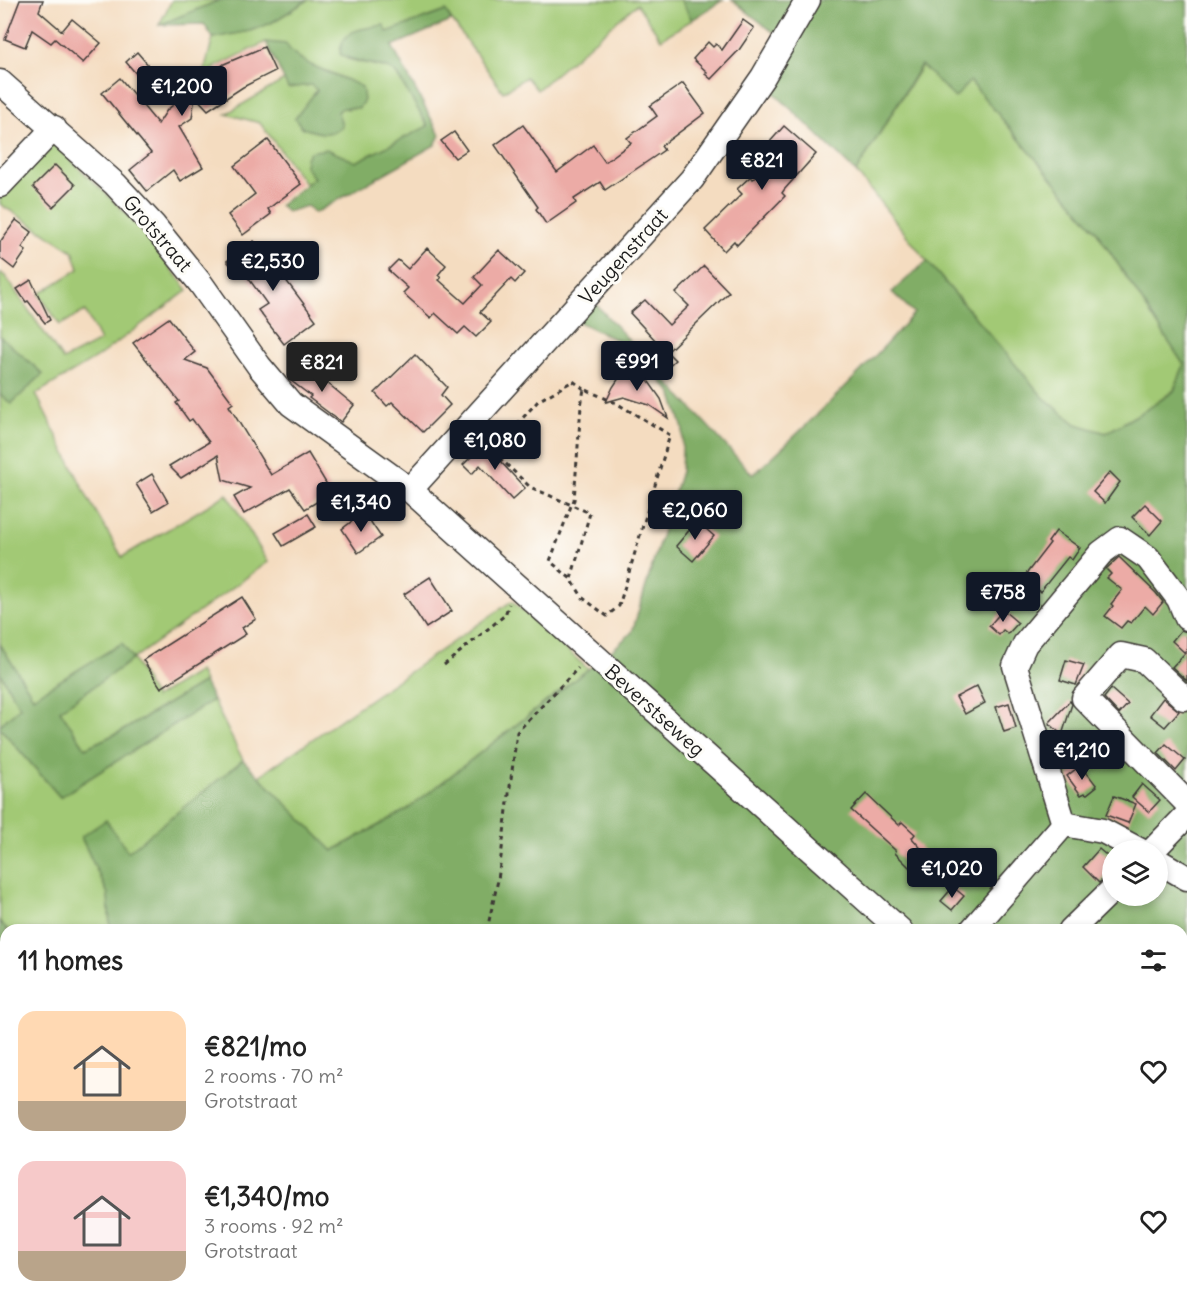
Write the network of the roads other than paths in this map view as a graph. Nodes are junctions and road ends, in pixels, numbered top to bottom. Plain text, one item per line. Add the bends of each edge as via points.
1 (807, 0) edge
2 (0, 82) edge
3 (54, 128) junction
4 (0, 185) edge
5 (410, 490) junction
6 (1187, 618) edge
7 (1184, 698) dead end
8 (1187, 803) edge
9 (1187, 815) edge
10 (1064, 824) junction
11 (1120, 840) edge
12 (1163, 840) edge
13 (1168, 867) edge
14 (1187, 878) edge
15 (1102, 900) edge
16 (893, 924) edge
17 (977, 924) edge
18 (1077, 924) edge

1 - 5 street, Veugenstraat via 763,77 692,179
2 - 3 street, Grotstraat
3 - 4 street
3 - 5 street, Grotstraat via 154,226 291,404
5 - 16 street, Beverstseweg
6 - 10 street via 1179,599 1148,558 1120,539 1101,553 1025,644 1016,666
7 - 8 street via 1144,660 1121,656 1084,698
9 - 12 street
10 - 11 street via 1103,831
10 - 17 street
13 - 14 street
15 - 18 street

